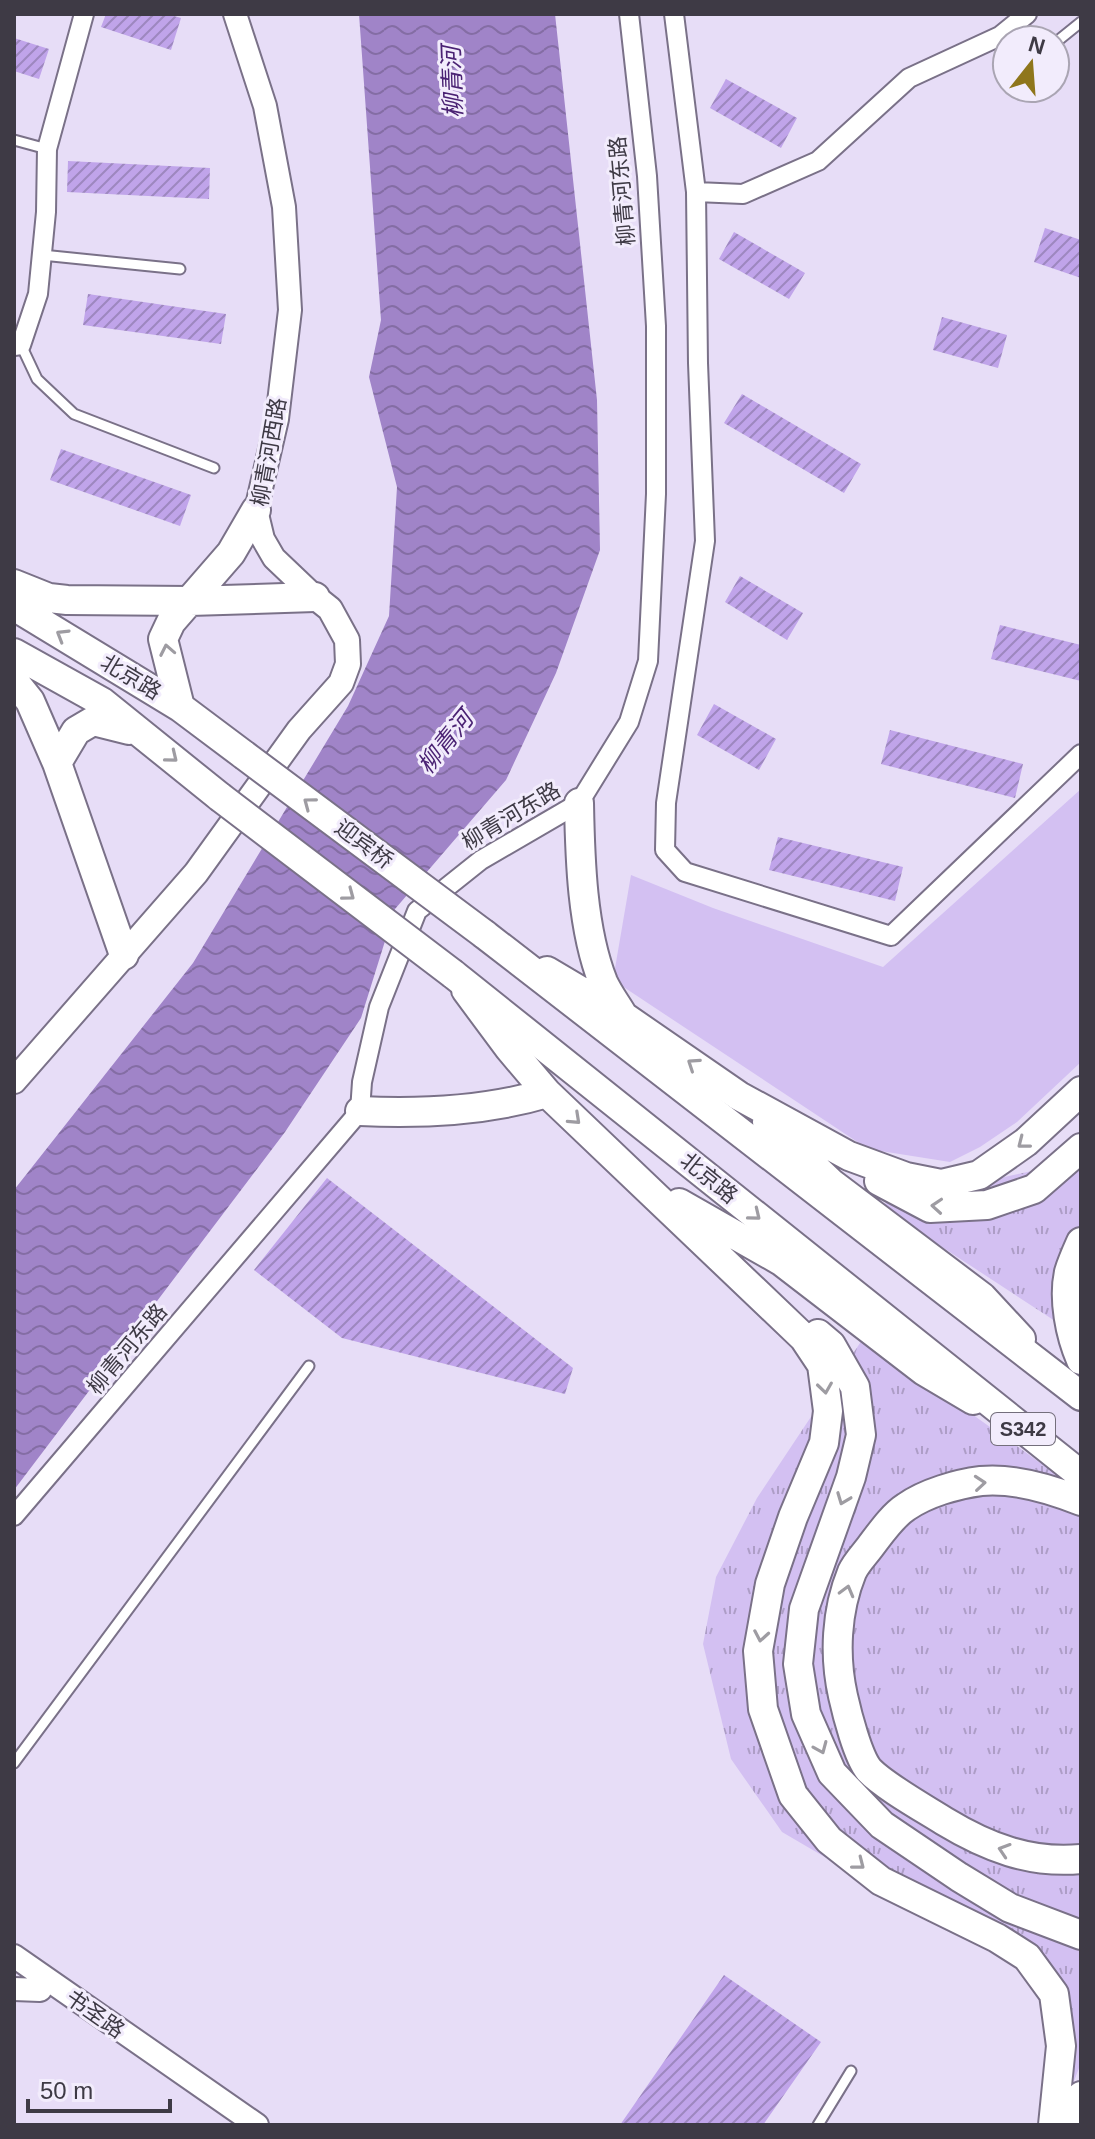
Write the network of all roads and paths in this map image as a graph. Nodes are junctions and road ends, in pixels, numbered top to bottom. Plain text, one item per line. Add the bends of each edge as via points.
1 (84, 14) edge
2 (235, 14) edge
3 (629, 14) edge
4 (674, 14) edge
5 (1027, 14) edge
6 (14, 140) edge
7 (47, 149) junction
8 (696, 192) junction
9 (42, 255) junction
10 (180, 269) dead end
11 (17, 346) edge
12 (214, 468) dead end
13 (256, 510) junction
14 (14, 584) edge
15 (315, 597) junction
16 (190, 601) junction
17 (14, 606) edge
18 (14, 653) edge
19 (14, 681) edge
20 (180, 707) junction
21 (143, 734) junction
22 (1081, 754) edge
23 (244, 755) joint
24 (57, 763) junction
25 (579, 803) junction
26 (589, 923) junction
27 (484, 934) junction
28 (124, 955) junction
29 (535, 964) junction
30 (453, 974) junction
31 (623, 1016) junction
32 (509, 1048) junction
33 (14, 1081) edge
34 (1081, 1091) edge
35 (547, 1093) junction
36 (739, 1096) junction
37 (505, 1101) junction
38 (360, 1111) junction
39 (1081, 1148) edge
40 (849, 1156) junction
41 (644, 1183) junction
42 (1081, 1242) edge
43 (722, 1260) junction
44 (1081, 1360) edge
45 (309, 1366) dead end
46 (1071, 1388) edge
47 (1028, 1433) junction
48 (1081, 1475) edge
49 (1081, 1501) edge
50 (14, 1516) edge
51 (14, 1763) edge
52 (1081, 1859) edge
53 (1081, 1935) edge
54 (14, 1956) edge
55 (14, 1972) edge
56 (14, 1989) edge
57 (40, 1990) junction
58 (851, 2071) dead end
59 (1081, 2096) edge
60 (234, 2125) edge
61 (257, 2125) edge
62 (818, 2125) edge
63 (1053, 2125) edge
64 (1070, 2125) edge

1 - 7 street
2 - 13 street, 柳青河西路 via 265,106 284,207 290,310 277,419
3 - 25 street, 柳青河东路 via 656,326 656,494 648,661 629,722
4 - 8 street
5 - 8 street via 1000,36 909,78 818,161 743,194
6 - 7 lane
7 - 9 street
8 - 22 street via 705,541 666,803 665,850 685,872 891,936
9 - 10 lane
9 - 11 street via 38,294
11 - 12 lane via 37,379 74,414
13 - 15 street, 柳青河西路 via 274,558
13 - 16 main road via 231,553
14 - 16 main road via 49,598
15 - 16 main road
15 - 28 main road, 柳青河西路 via 330,609 347,640 348,664 341,683 299,730 196,873
20 -> 16 main road via 163,639
20 -> 17 main road, 北京路
18 - 21 main road, 北京路 via 102,702
19 - 24 main road via 30,701
20 - 23 main road, 北京路
21 - 24 main road via 93,721 76,731
21 -> 30 main road, 北京路, bridge
27 -> 23 main road, 迎宾桥, bridge
24 - 28 main road
25 - 26 main road
25 - 38 street, 柳青河东路 via 481,860 417,911 379,1007
26 - 29 main road via 580,952 566,962
26 - 31 main road via 604,985
27 - 29 main road
27 - 46 main road
28 - 33 main road, 柳青河西路
29 - 31 main road
30 - 32 main road
30 -> 47 main road, 北京路 / S342
36 -> 31 main road
32 - 35 main road
32 - 37 main road via 520,1075
34 -> 40 main road via 1026,1142 979,1175 941,1184
35 - 37 main road
35 -> 41 main road
36 - 40 main road
36 - 46 main road via 831,1183 982,1297
37 - 38 main road via 415,1113
38 - 50 street, 柳青河东路
39 -> 40 main road via 1034,1189 987,1205 930,1208 885,1186
41 - 43 main road
41 - 47 main road via 781,1261 924,1371
42 - 44 main road via 1069,1273 1067,1306
43 -> 53 main road via 831,1345 855,1387 861,1435 804,1609 798,1664 806,1714 832,1773 882,1825 959,1877 1010,1908
43 -> 63 main road via 804,1338 822,1365 828,1411 824,1443 770,1584 758,1651 763,1709 793,1795 829,1840 881,1881 1027,1957 1054,1994 1061,2046
45 - 51 lane
47 - 48 main road, S342
52 -> 49 main road via 1014,1854 979,1842 868,1769 849,1724 837,1670 838,1625 853,1570 906,1507 981,1481 1056,1491
54 - 61 street, 书圣路
55 - 57 street, 书圣路
56 - 57 street
57 - 60 street, 书圣路
58 - 62 lane
59 - 64 main road

